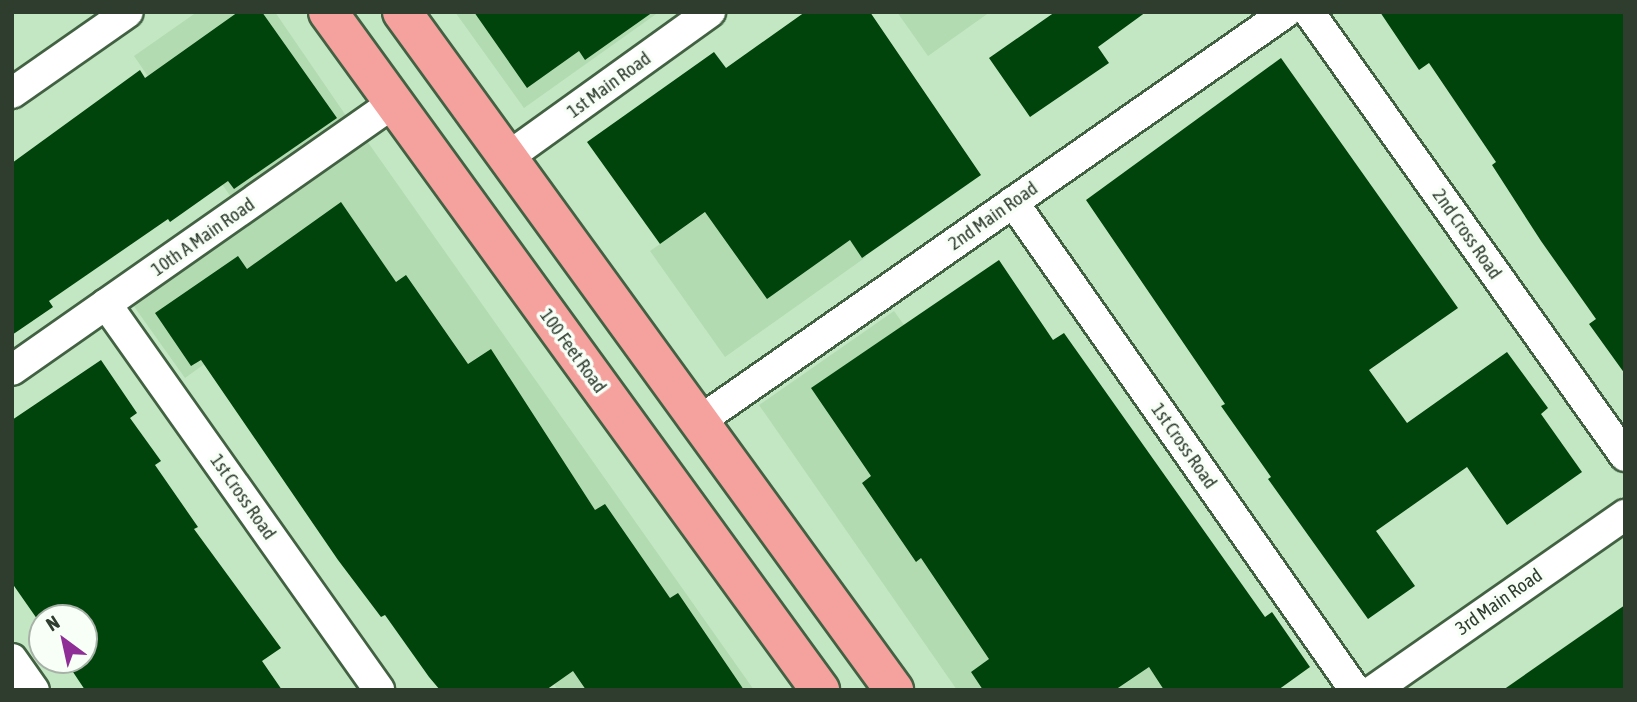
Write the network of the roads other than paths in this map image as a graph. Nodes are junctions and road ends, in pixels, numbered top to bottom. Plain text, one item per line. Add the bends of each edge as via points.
1 (128, 12) edge
2 (328, 12) edge
3 (402, 12) edge
4 (710, 12) edge
5 (1286, 12) edge
6 (1309, 12) edge
7 (12, 93) edge
8 (393, 103) junction
9 (508, 157) junction
10 (1013, 202) junction
11 (106, 304) junction
12 (12, 370) edge
13 (701, 420) junction
14 (1625, 456) edge
15 (1625, 515) edge
16 (12, 659) edge
17 (34, 690) edge
18 (379, 690) edge
19 (820, 690) edge
20 (894, 690) edge
21 (1355, 690) edge
22 (1374, 690) edge

1 - 7 street
2 - 8 main road, 100 Feet Road
3 - 9 main road
4 - 9 street, 1st Main Road
5 - 10 street, 2nd Main Road
6 - 14 street, 2nd Cross Road
8 - 11 street, 10th A Main Road
8 - 19 main road, 100 Feet Road
9 - 13 main road
10 - 13 street, 2nd Main Road
10 - 21 street, 1st Cross Road
11 - 12 street, 10th A Main Road
11 - 18 street, 1st Cross Road
13 - 20 main road
15 - 22 street, 3rd Main Road
16 - 17 street

